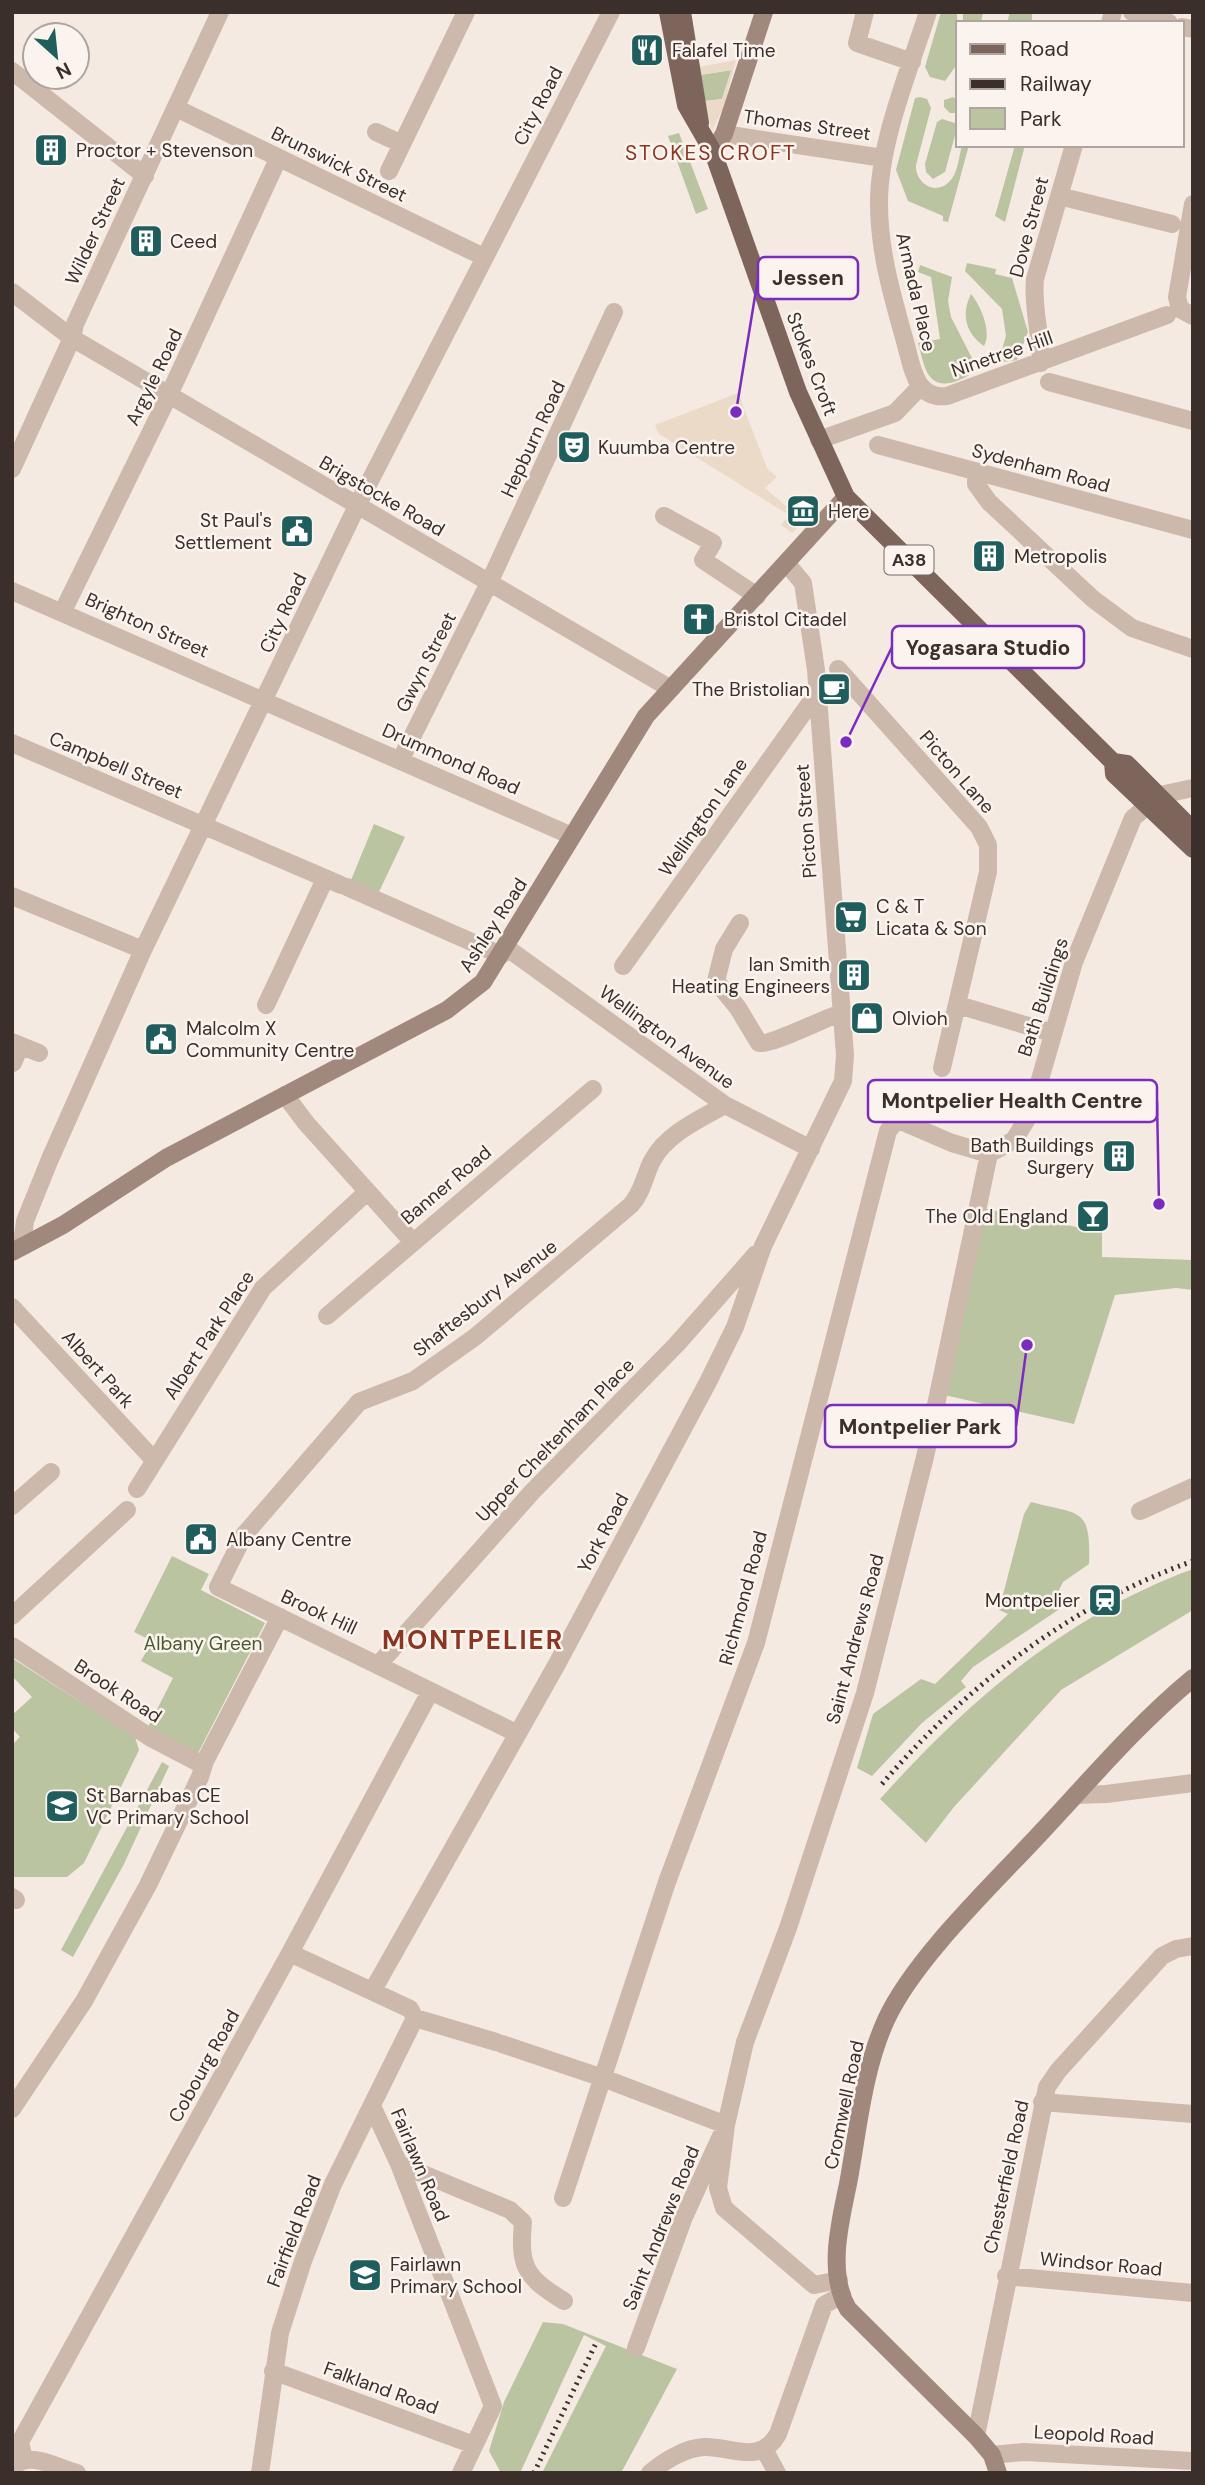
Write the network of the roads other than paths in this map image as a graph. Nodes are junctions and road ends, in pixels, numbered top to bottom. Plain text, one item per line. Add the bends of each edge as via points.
1 (220, 12) edge
2 (466, 12) edge
3 (611, 12) edge
4 (668, 12) edge
5 (682, 12) edge
6 (764, 12) edge
7 (865, 12) edge
8 (928, 12) edge
9 (1132, 12) edge
10 (1162, 21) edge
11 (912, 62) junction
12 (12, 71) edge
13 (176, 108) junction
14 (700, 126) junction
15 (376, 132) dead end
16 (724, 134) junction
17 (402, 144) junction
18 (1073, 147) edge
19 (713, 152) junction
20 (883, 158) junction
21 (278, 159) junction
22 (389, 170) dead end
23 (145, 176) junction
24 (1059, 196) junction
25 (1193, 204) edge
26 (1185, 227) edge
27 (484, 257) junction
28 (12, 292) edge
29 (614, 312) dead end
30 (1167, 315) dead end
31 (1193, 316) edge
32 (72, 338) junction
33 (1041, 363) junction
34 (1049, 383) dead end
35 (920, 387) junction
36 (169, 396) junction
37 (1193, 421) edge
38 (820, 440) junction
39 (878, 445) dead end
40 (12, 469) edge
41 (976, 472) junction
42 (846, 497) junction
43 (357, 506) junction
44 (664, 516) dead end
45 (1193, 530) edge
46 (787, 564) junction
47 (489, 583) junction
48 (12, 591) edge
49 (757, 596) junction
50 (63, 611) junction
51 (1193, 649) edge
52 (838, 670) dead end
53 (671, 689) junction
54 (818, 692) junction
55 (265, 700) junction
56 (312, 723) joint
57 (12, 743) edge
58 (401, 759) junction
59 (1193, 788) edge
60 (1153, 800) junction
61 (1191, 824) edge
62 (203, 825) junction
63 (572, 836) junction
64 (1193, 849) edge
65 (338, 884) junction
66 (12, 896) edge
67 (740, 923) dead end
68 (143, 950) junction
69 (504, 951) junction
70 (623, 966) dead end
71 (266, 1005) dead end
72 (958, 1005) junction
73 (841, 1013) junction
74 (1052, 1033) junction
75 (15, 1050) edge
76 (39, 1053) dead end
77 (942, 1068) dead end
78 (844, 1081) joint
79 (593, 1089) dead end
80 (285, 1095) junction
81 (725, 1105) junction
82 (811, 1149) junction
83 (989, 1154) junction
84 (367, 1192) junction
85 (412, 1241) junction
86 (763, 1246) junction
87 (17, 1248) edge
88 (12, 1307) edge
89 (327, 1316) dead end
90 (153, 1460) junction
91 (51, 1472) dead end
92 (1193, 1487) edge
93 (137, 1489) dead end
94 (12, 1506) edge
95 (127, 1510) dead end
96 (1140, 1511) dead end
97 (218, 1587) joint
98 (12, 1616) edge
99 (280, 1617) junction
100 (12, 1646) edge
101 (379, 1664) junction
102 (1193, 1678) edge
103 (430, 1692) junction
104 (516, 1733) junction
105 (205, 1761) junction
106 (1193, 1783) edge
107 (1076, 1795) junction
108 (1193, 1946) edge
109 (290, 1953) junction
110 (373, 1990) junction
111 (415, 2018) junction
112 (603, 2078) junction
113 (1042, 2102) junction
114 (372, 2106) junction
115 (12, 2109) edge
116 (1193, 2114) edge
117 (726, 2125) junction
118 (399, 2164) junction
119 (563, 2199) dead end
120 (1006, 2276) junction
121 (841, 2287) junction
122 (1193, 2293) edge
123 (564, 2301) dead end
124 (636, 2348) dead end
125 (273, 2371) junction
126 (976, 2436) junction
127 (474, 2445) junction
128 (764, 2449) junction
129 (992, 2455) junction
130 (18, 2464) edge
131 (1186, 2465) edge
132 (77, 2473) edge
133 (260, 2473) edge
134 (461, 2473) edge
135 (650, 2473) edge
136 (777, 2473) edge
137 (998, 2473) edge

1 - 13 street, Wilder Street
2 - 17 street
3 - 27 street, City Road
4 - 14 main road, Stokes Croft / A38 via 682,94 693,121
5 - 14 main road, Stokes Croft / A38
6 - 16 main road
7 - 11 street via 857,43
8 - 11 street, Armada Place
9 - 10 street
11 - 20 street, Armada Place
12 - 23 street
13 - 21 street, Brunswick Street
13 - 23 street, Wilder Street
14 - 19 main road, Stokes Croft / A38
15 - 17 street
16 - 19 main road
16 - 20 street, Thomas Street
17 - 22 street
18 - 24 street, Dove Street
19 - 38 main road, Stokes Croft / A38 via 798,392
20 - 35 street, Armada Place via 879,203 887,277
21 - 27 street, Brunswick Street
21 - 36 street, Argyle Road
23 - 32 street, Wilder Street
24 - 26 street
24 - 33 street, Dove Street via 1034,288
25 - 26 street
26 - 31 street via 1177,298 1180,309
27 - 43 street, City Road
28 - 32 street, Brigstocke Road
29 - 47 street, Hepburn Road
30 - 33 street, Ninetree Hill
32 - 36 street, Brigstocke Road
32 - 40 street, Wilder Street
33 - 35 street, Ninetree Hill via 947,396 933,396
34 - 37 street
35 - 38 street via 895,412
36 - 43 street, Brigstocke Road
36 - 50 street, Argyle Road
38 - 42 main road, Stokes Croft / A38
39 - 41 street, Sydenham Road
41 - 45 street, Sydenham Road
41 - 51 street via 976,484 989,502 1093,599 1132,628
42 - 46 main road, Ashley Road
42 - 60 main road, A38 via 1112,762 1114,774
43 - 47 street, Brigstocke Road
43 - 55 street, City Road
44 - 49 street via 713,543 704,560
46 - 49 main road, Ashley Road
46 - 54 street, Picton Street via 803,583
47 - 53 street, Brigstocke Road
47 - 58 street, Gwyn Street
48 - 50 street, Brighton Street
49 - 53 main road, Ashley Road
50 - 55 street, Brighton Street
52 - 72 street, Picton Lane via 979,827 988,845 988,872
53 - 63 main road, Ashley Road via 634,732
54 - 70 street, Wellington Lane
54 - 73 street, Picton Street
55 - 56 street, Brighton Street
55 - 62 street, City Road
56 - 58 street, Drummond Road
57 - 62 street, Campbell Street
58 - 63 street, Drummond Road
59 - 60 street
60 - 61 main road, A38
60 - 64 main road, A38
60 - 74 street, Bath Buildings via 1133,818
62 - 65 street, Campbell Street
62 - 68 street, City Road
63 - 69 main road, Ashley Road
65 - 69 street, Wellington Avenue
65 - 71 street
66 - 68 street
67 - 73 street via 724,949 716,981 759,1043 773,1042
68 - 87 street, City Road via 50,1159
69 - 80 main road, Ashley Road via 484,982 465,998
69 - 81 street, Wellington Avenue
72 - 74 street
72 - 77 street
73 - 78 street, Picton Street
74 - 83 street, Bath Buildings via 1022,1130 1008,1145
75 - 76 street
78 - 82 street, York Road
79 - 85 street, Banner Road
80 - 84 street
80 - 87 main road, Ashley Road via 166,1158 63,1225
81 - 82 street, Wellington Avenue
81 - 97 street, Shaftesbury Avenue via 672,1137 652,1162 642,1192 631,1205 475,1338 413,1381 359,1402 244,1535
82 - 86 street, York Road
83 - 112 street, Richmond Road via 903,1122 895,1122 888,1131 756,1643 667,1882
83 - 117 street, Saint Andrews Road via 925,1457 865,1693 746,2042
84 - 85 street
84 - 90 street, Albert Park Place via 263,1288
85 - 89 street, Banner Road
86 - 101 street, Upper Cheltenham Place via 677,1344 532,1492
86 - 104 street, York Road via 735,1327 713,1371
88 - 90 street, Albert Park
90 - 93 street, Albert Park Place
91 - 94 street
92 - 96 street
95 - 98 street
97 - 99 street, Brook Hill
99 - 101 street, Brook Hill
99 - 105 street
100 - 105 street, Brook Road via 151,1738 199,1763
101 - 103 street, Brook Hill
102 - 107 main road, Cromwell Road
103 - 104 street, Brook Hill
103 - 109 street, Cobourg Road
104 - 110 street, York Road
105 - 115 street via 148,1885 90,1989
106 - 107 street
107 - 121 main road, Cromwell Road via 904,1987 886,2020 873,2058 838,2236
108 - 113 street, Chesterfield Road via 1162,1956 1058,2071
109 - 110 street
109 - 130 street, Cobourg Road via 20,2442
110 - 111 street via 410,2009
111 - 112 street
111 - 114 street, Fairfield Road
112 - 117 street
112 - 119 street, Richmond Road
113 - 116 street
113 - 120 street, Chesterfield Road
114 - 118 street, Fairlawn Road
114 - 125 street, Fairfield Road via 333,2184 303,2261
117 - 121 street, Saint Andrews Road via 718,2188 724,2208 814,2285
117 - 124 street, Saint Andrews Road via 684,2217
118 - 123 street via 510,2210 523,2222 521,2258 539,2286
118 - 127 street, Fairlawn Road via 493,2406
120 - 122 street, Windsor Road
120 - 126 street, Chesterfield Road
121 - 126 main road via 848,2309
121 - 128 street via 824,2305 778,2434
125 - 127 street, Falkland Road
125 - 133 street, Fairfield Road
126 - 129 main road
127 - 134 street, Fairlawn Road
128 - 135 street via 745,2454 700,2447
128 - 136 street
129 - 131 street, Leopold Road via 1024,2452
129 - 137 main road
130 - 132 street via 38,2460

